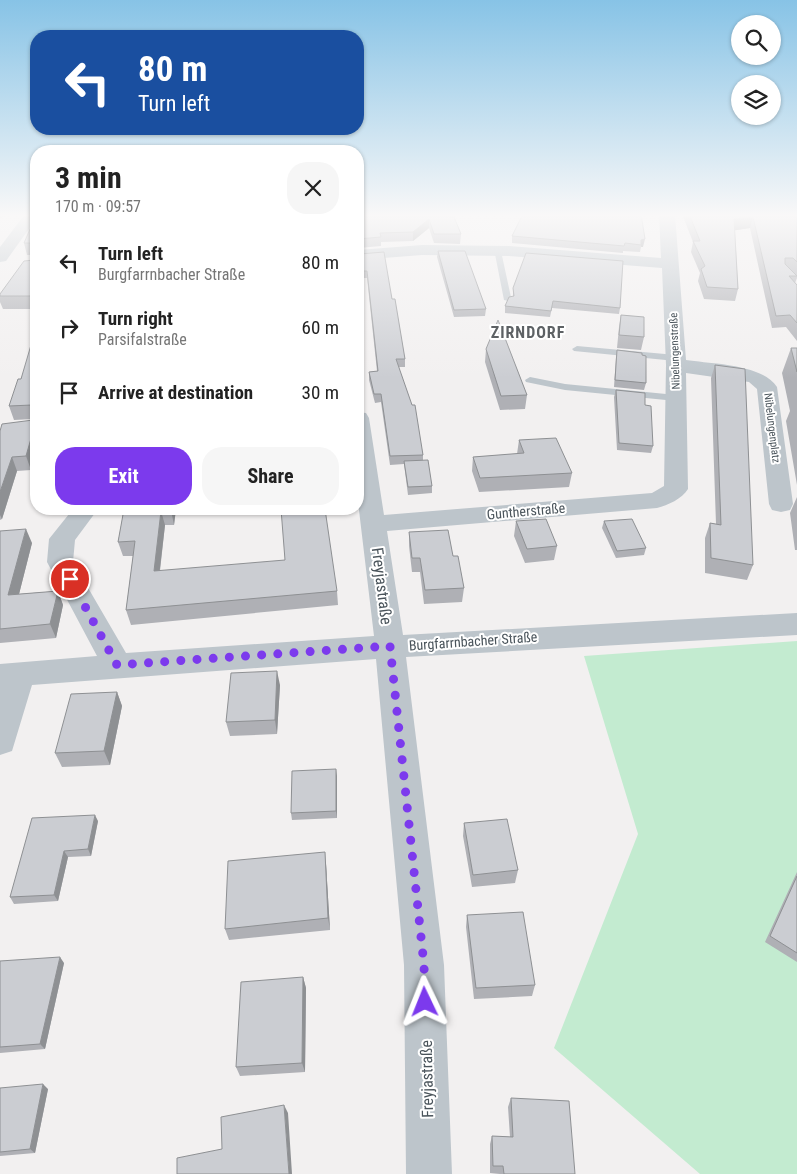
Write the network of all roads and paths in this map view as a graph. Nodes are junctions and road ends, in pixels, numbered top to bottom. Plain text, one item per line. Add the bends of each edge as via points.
1 (502, 269) edge
2 (670, 269) edge
3 (509, 300) edge
4 (577, 349) dead end
5 (676, 362) junction
6 (530, 380) dead end
7 (676, 398) junction
8 (364, 458) edge
9 (676, 489) joint
10 (781, 504) dead end
11 (81, 515) edge
12 (374, 524) junction
13 (797, 624) edge
14 (390, 646) junction
15 (117, 665) junction
16 (10, 675) edge
17 (0, 741) edge
18 (428, 1174) edge

1 - 3 lane
2 - 5 street, Nibelungenstraße
4 - 5 lane
5 - 7 street, Nibelungenstraße
5 - 10 street, Nibelungenplatz via 755,377 767,387
6 - 7 lane
7 - 9 street, Nibelungenstraße
8 - 12 street, Freyjastraße
9 - 12 street, Guntherstraße via 657,500
11 - 15 street via 62,539 60,562
12 - 14 street, Freyjastraße
13 - 14 street, Burgfarrnbacher Straße
14 - 15 street, Burgfarrnbacher Straße
14 - 18 street, Freyjastraße via 424,965
15 - 16 street, Burgfarrnbacher Straße
16 - 17 street

